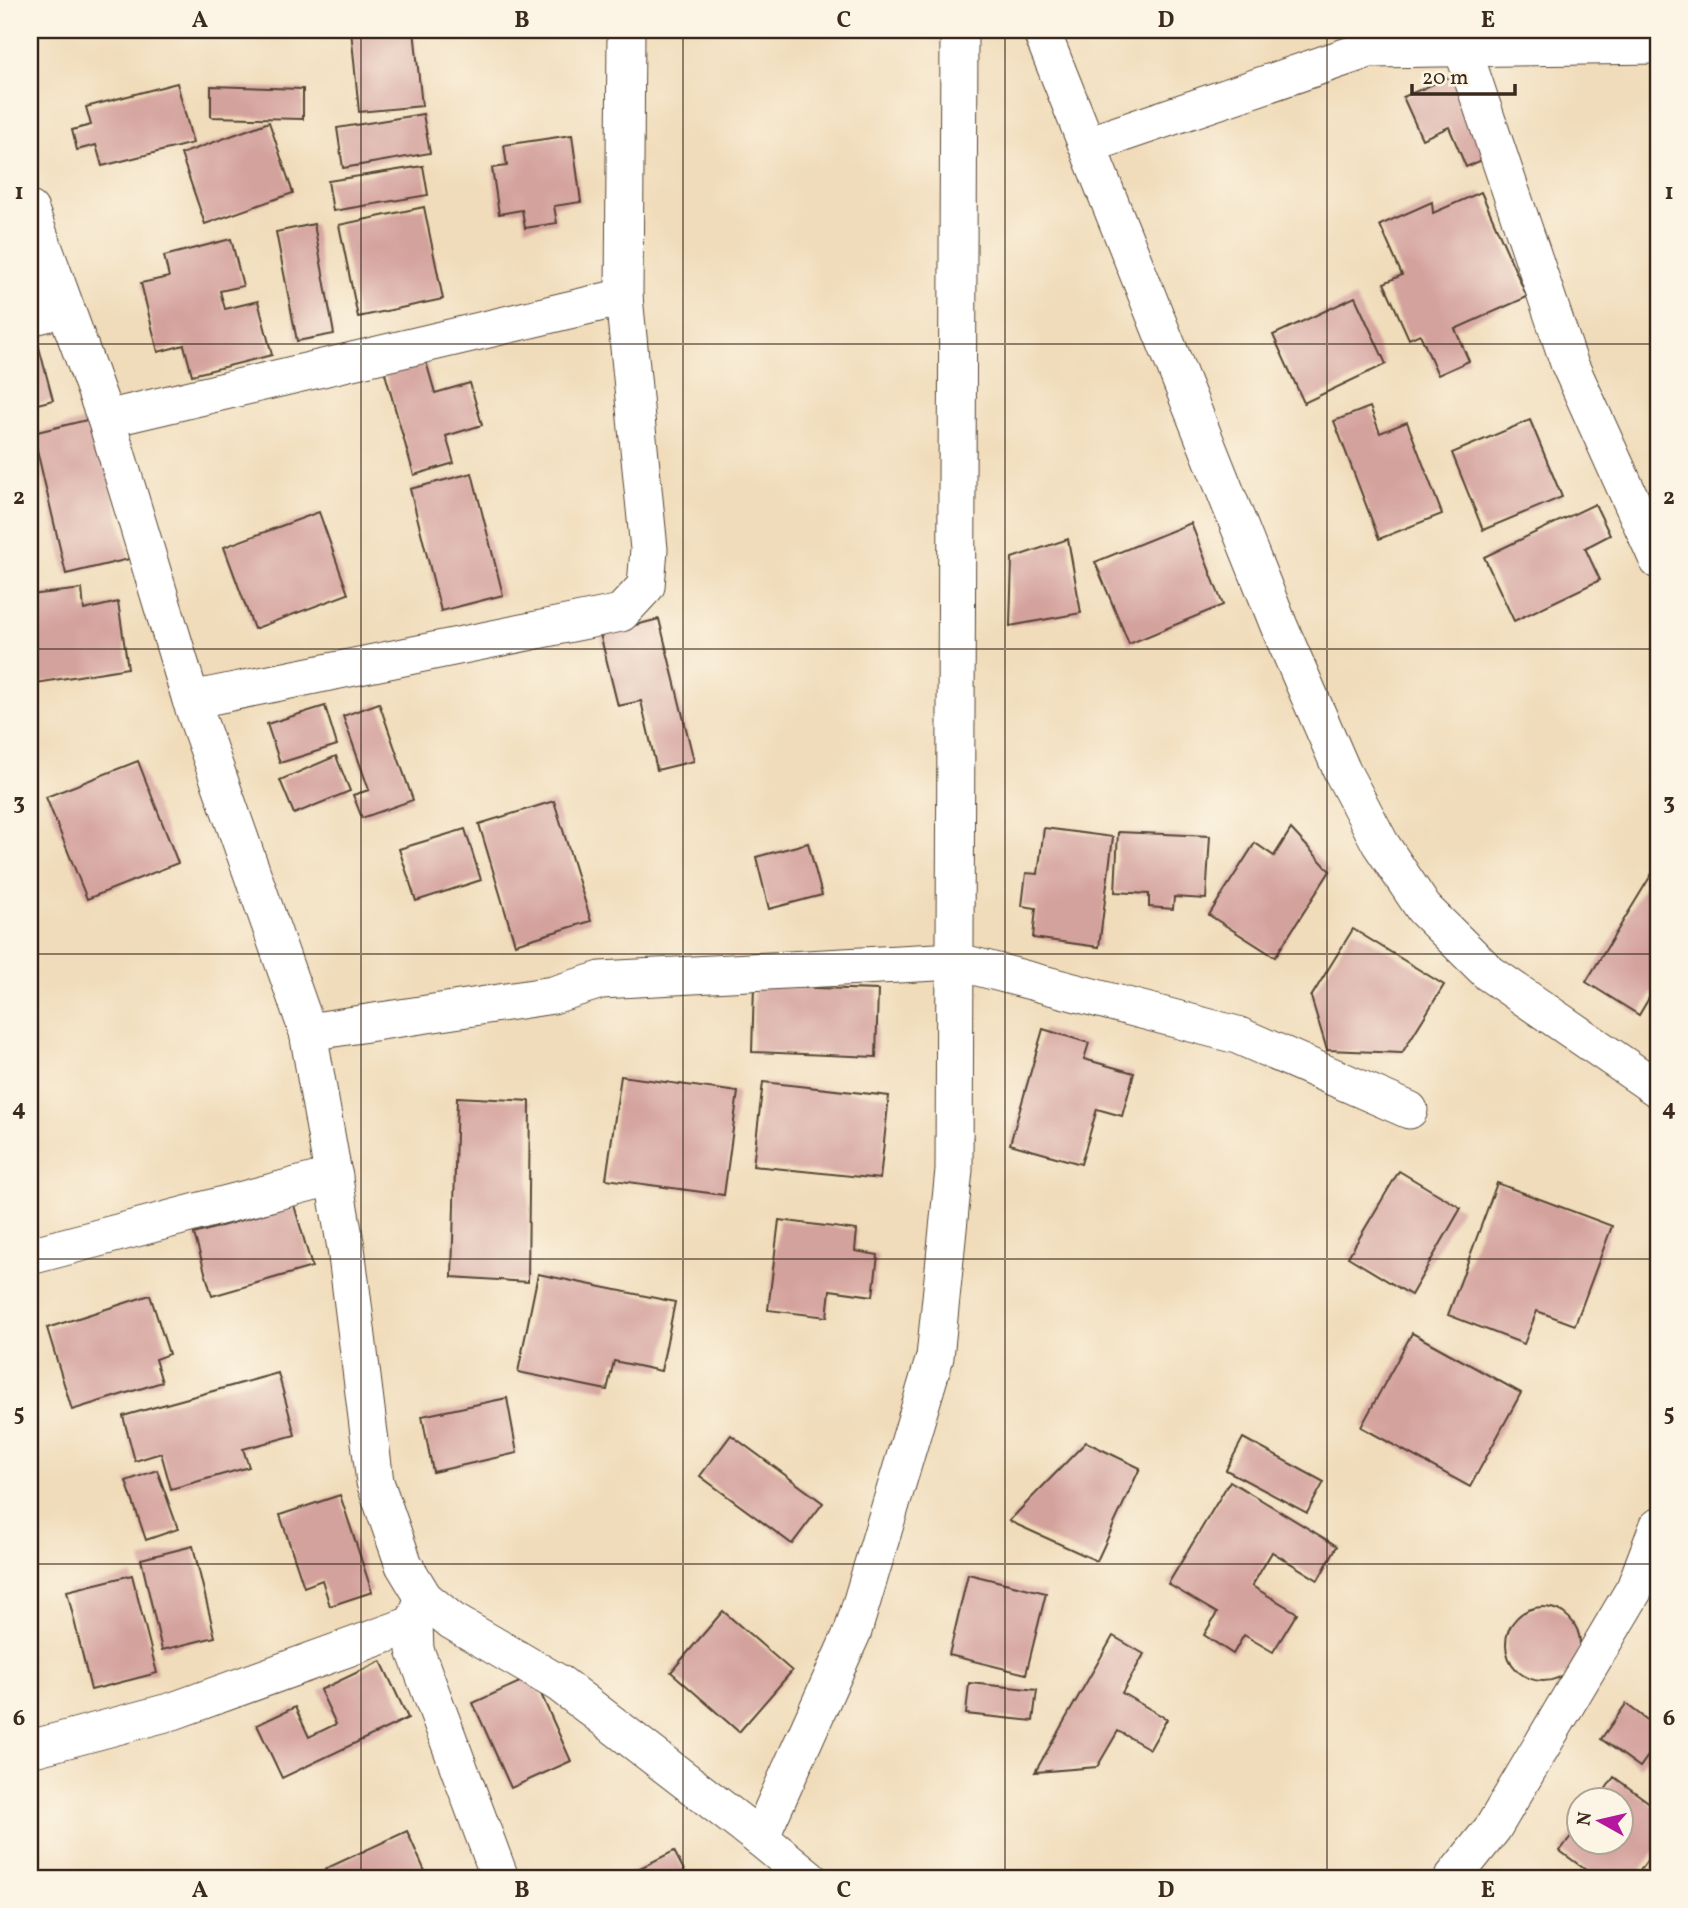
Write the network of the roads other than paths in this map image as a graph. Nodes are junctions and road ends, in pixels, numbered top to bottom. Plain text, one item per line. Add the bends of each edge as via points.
1 (625, 30) edge
2 (959, 30) edge
3 (1041, 30) edge
4 (1658, 45) edge
5 (1462, 47) junction
6 (1088, 145) junction
7 (30, 210) edge
8 (624, 297) junction
9 (65, 308) junction
10 (30, 317) edge
11 (106, 419) junction
12 (1658, 560) edge
13 (191, 700) junction
14 (955, 961) junction
15 (308, 1032) junction
16 (1658, 1089) edge
17 (1409, 1110) dead end
18 (334, 1177) junction
19 (30, 1256) edge
20 (1658, 1527) edge
21 (419, 1611) junction
22 (30, 1749) edge
23 (760, 1838) junction
24 (500, 1878) edge
25 (809, 1878) edge
26 (1453, 1878) edge

1 - 8 street
2 - 14 street
3 - 6 street
4 - 5 street
5 - 6 street via 1369,49
5 - 12 street via 1569,363
6 - 16 street via 1279,626 1342,771 1380,844 1424,909 1489,973
7 - 9 street
8 - 11 street
8 - 13 street via 649,549 646,586 621,613
9 - 10 street
9 - 11 street
11 - 13 street
13 - 15 street
14 - 15 street via 601,980 553,995
14 - 17 street via 1237,1035
14 - 23 street via 954,1170 935,1357 853,1631
15 - 18 street
18 - 19 street
18 - 21 street via 375,1482
20 - 26 street via 1635,1588 1493,1828
21 - 22 street via 173,1711
21 - 23 street via 453,1621 560,1684
21 - 24 street via 415,1650
23 - 25 street

